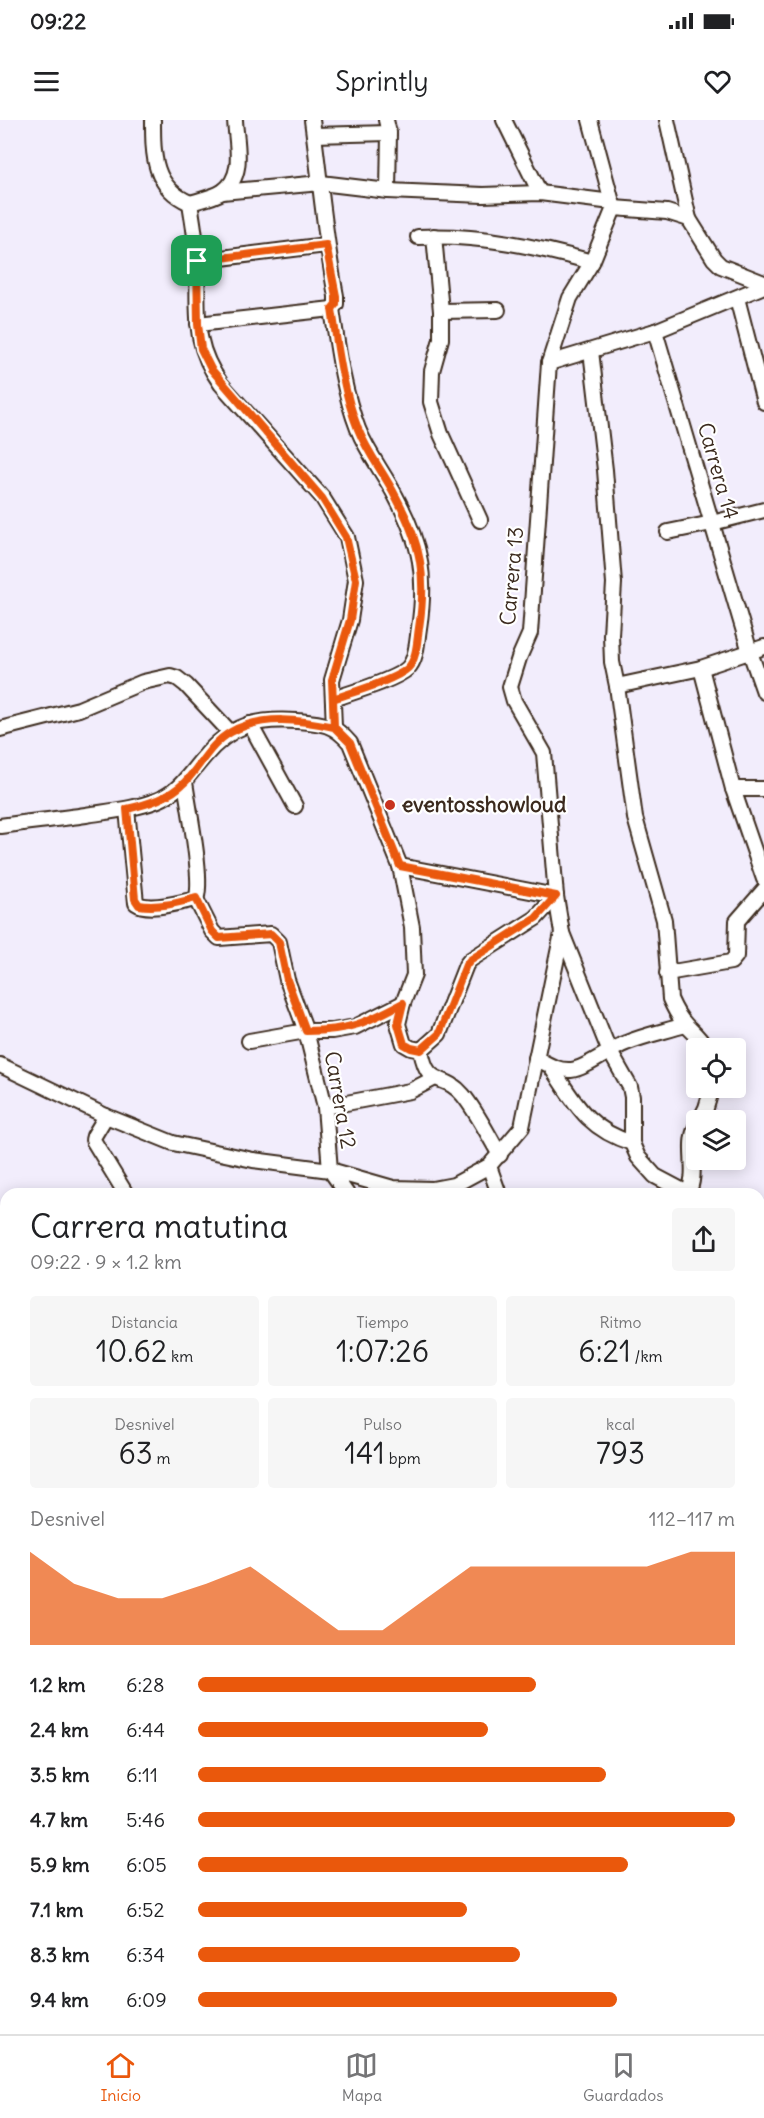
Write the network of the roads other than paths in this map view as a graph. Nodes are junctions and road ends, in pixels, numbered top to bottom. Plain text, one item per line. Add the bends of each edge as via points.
1 (153, 120) edge
2 (235, 120) edge
3 (312, 120) edge
4 (504, 120) edge
5 (590, 120) edge
6 (667, 120) edge
7 (388, 126) edge
8 (314, 135) junction
9 (321, 183) junction
10 (388, 190) junction
11 (222, 192) junction
12 (540, 193) junction
13 (190, 203) junction
14 (613, 205) junction
15 (689, 219) junction
16 (418, 237) dead end
17 (434, 237) junction
18 (326, 245) junction
19 (197, 261) junction
20 (592, 262) junction
21 (764, 284) edge
22 (737, 298) junction
23 (332, 309) junction
24 (498, 310) dead end
25 (441, 311) junction
26 (198, 324) junction
27 (656, 331) junction
28 (591, 351) junction
29 (549, 363) junction
30 (764, 402) edge
31 (764, 510) edge
32 (480, 520) dead end
33 (712, 523) junction
34 (668, 532) dead end
35 (764, 647) edge
36 (750, 652) junction
37 (701, 668) junction
38 (617, 686) junction
39 (764, 692) edge
40 (333, 699) junction
41 (250, 724) junction
42 (334, 727) junction
43 (0, 729) edge
44 (230, 732) junction
45 (185, 782) junction
46 (733, 789) junction
47 (764, 789) edge
48 (295, 806) dead end
49 (127, 809) junction
50 (0, 826) edge
51 (400, 866) junction
52 (764, 879) edge
53 (764, 890) edge
54 (556, 896) junction
55 (196, 898) junction
56 (562, 933) junction
57 (667, 973) junction
58 (403, 1003) junction
59 (685, 1025) junction
60 (306, 1031) junction
61 (699, 1038) edge
62 (249, 1041) dead end
63 (421, 1050) junction
64 (609, 1050) junction
65 (536, 1058) junction
66 (0, 1065) edge
67 (551, 1067) junction
68 (435, 1078) junction
69 (325, 1107) junction
70 (106, 1116) junction
71 (632, 1143) junction
72 (500, 1155) junction
73 (489, 1166) junction
74 (330, 1170) junction
75 (692, 1170) edge
76 (122, 1188) edge
77 (343, 1188) edge
78 (393, 1188) edge
79 (438, 1188) edge
80 (497, 1188) edge
81 (678, 1188) edge
82 (690, 1188) edge

1 - 13 street via 153,150 161,177 178,197
2 - 11 street via 238,166
3 - 8 street
4 - 12 street
5 - 14 street
6 - 15 street
7 - 8 street
7 - 10 street
8 - 9 street
9 - 10 street
9 - 11 street
9 - 18 street
10 - 12 street via 483,195
11 - 13 street
12 - 14 street
13 - 19 street
14 - 15 street
14 - 20 street, Carrera 13
15 - 21 street via 721,266
16 - 17 street
17 - 20 street via 474,237 543,248
17 - 25 street
18 - 19 street
18 - 23 street via 336,296
19 - 26 street
20 - 29 street, Carrera 13 via 570,298
21 - 22 street
22 - 27 street
22 - 30 street
23 - 26 street
23 - 40 street via 343,379 358,428 396,496 417,544 423,598 408,668
24 - 25 street
25 - 32 street via 441,339 432,371 431,402 441,434
26 - 40 street via 201,349 211,369 322,498 346,537 356,580 350,620 334,668
27 - 28 street
27 - 33 street, Carrera 14
28 - 29 street
28 - 38 street via 614,583 610,635
29 - 54 street, Carrera 13 via 530,633 510,687 544,753
31 - 33 street
33 - 34 street
33 - 36 street, Carrera 14
35 - 36 street
36 - 37 street
36 - 39 street, Carrera 14
37 - 38 street
37 - 46 street
38 - 57 street via 635,818 664,920
40 - 42 street
41 - 42 street via 276,719
41 - 44 street
41 - 48 street
42 - 51 street via 350,743
43 - 44 street via 79,709 143,682 170,676 186,685
44 - 45 street
45 - 49 street via 160,799
45 - 55 street via 198,873
46 - 47 street
46 - 52 street
49 - 50 street
49 - 55 street via 136,903 168,905
51 - 54 street
51 - 58 street via 412,927 414,965
53 - 57 street via 738,921 736,956 731,962
54 - 56 street, Carrera 13
54 - 63 street via 536,918 470,960 439,1034
55 - 60 street, Carrera 12 via 219,938 271,934 279,942 287,980
56 - 64 street, Carrera 13
56 - 65 street
57 - 59 street via 670,999
58 - 60 street via 355,1027
58 - 63 street via 398,1024 404,1044
59 - 61 street
59 - 64 street
60 - 62 street
60 - 69 street, Carrera 12
63 - 68 street via 423,1064
64 - 67 street via 574,1070
64 - 71 street, Carrera 13 via 631,1092
65 - 67 street
65 - 72 street via 522,1127
66 - 70 street
67 - 71 street via 579,1110 596,1126 612,1137
68 - 69 street via 410,1091
68 - 72 street via 454,1086 463,1095
69 - 74 street, Carrera 12
70 - 74 street via 173,1143 253,1160
70 - 76 street via 93,1140
71 - 81 street via 638,1157 655,1176
72 - 73 street
73 - 79 street via 454,1185
73 - 80 street
74 - 77 street, Carrera 12
74 - 78 street
75 - 82 street

